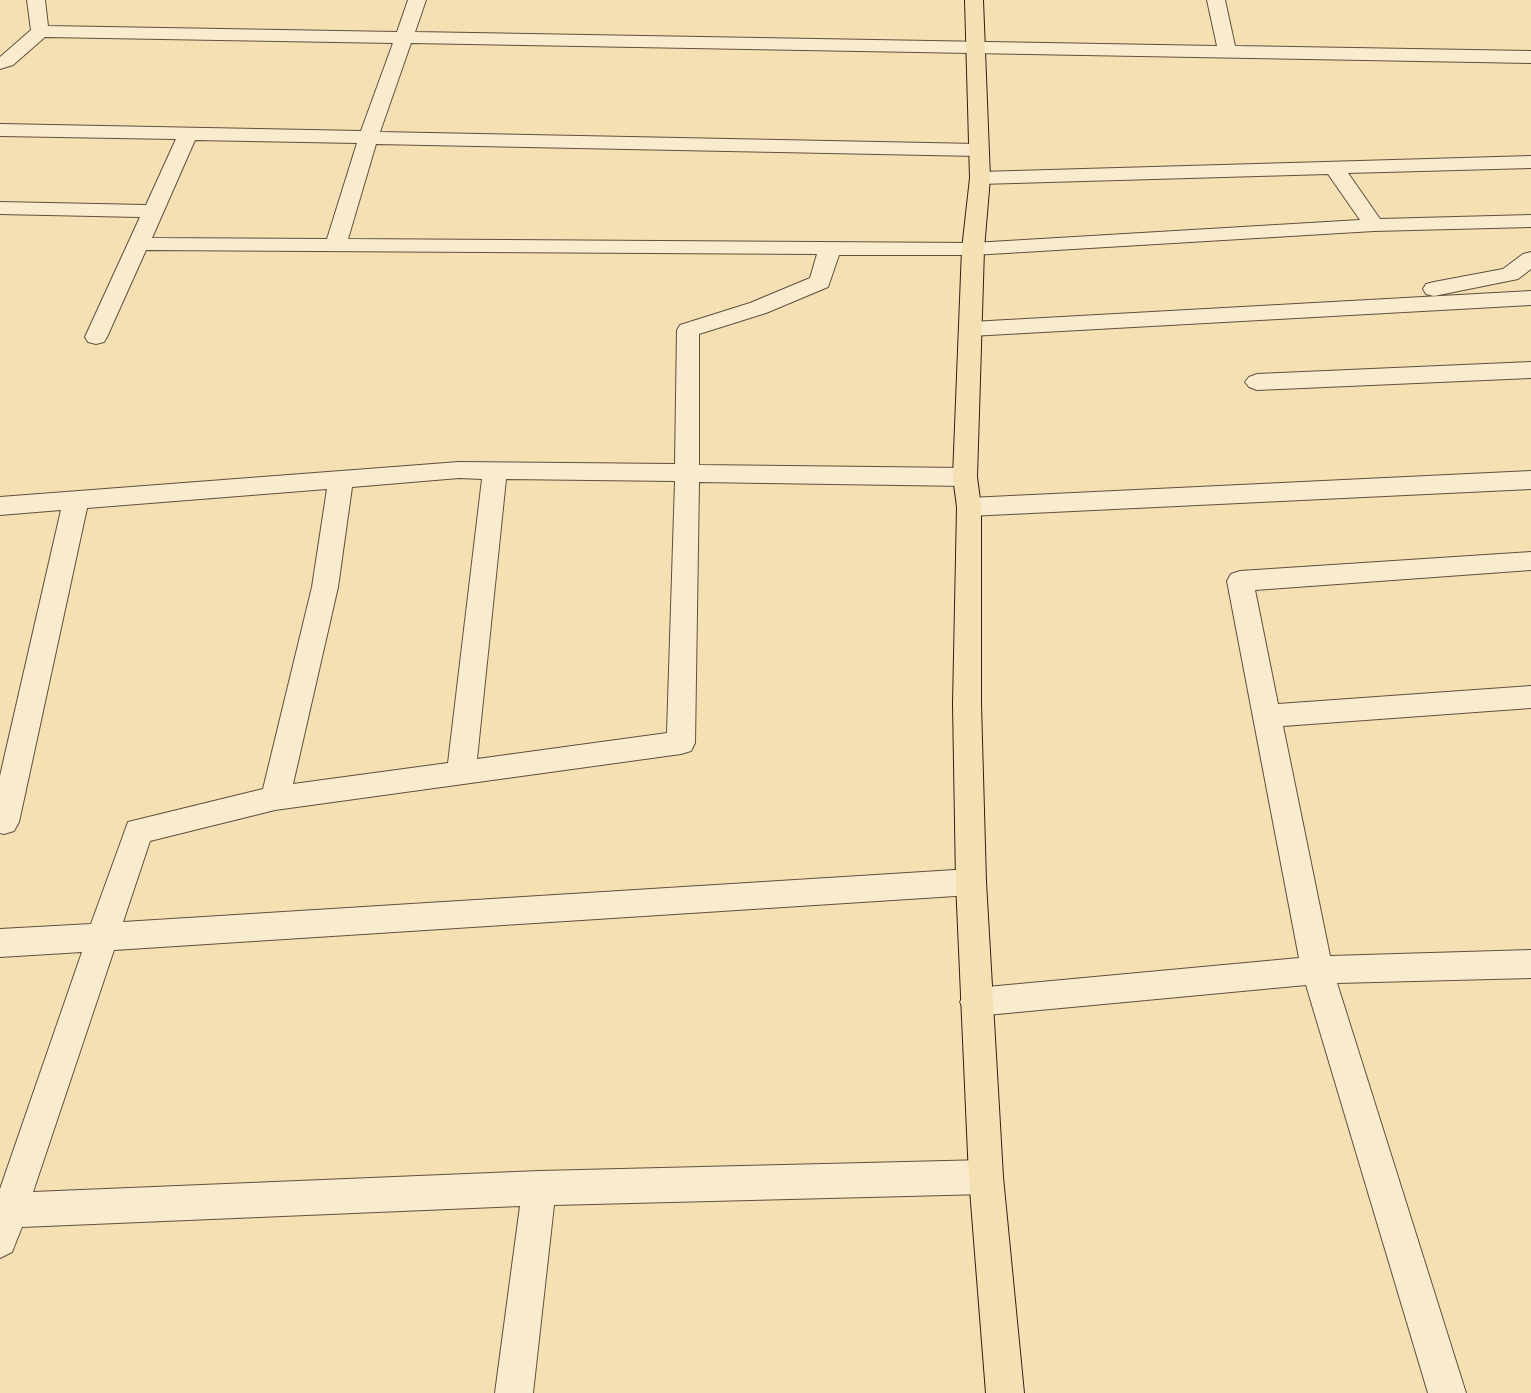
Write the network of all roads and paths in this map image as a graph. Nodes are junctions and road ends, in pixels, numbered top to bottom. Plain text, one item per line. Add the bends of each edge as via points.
1 (36, 0) edge
2 (416, 0) edge
3 (974, 0) edge
4 (1216, 0) edge
5 (40, 30) junction
6 (404, 36) junction
7 (974, 47) junction
8 (1227, 51) junction
9 (1531, 57) edge
10 (0, 63) edge
11 (0, 130) edge
12 (188, 134) junction
13 (368, 138) junction
14 (978, 150) junction
15 (1531, 162) edge
16 (1333, 168) junction
17 (980, 178) junction
18 (0, 208) edge
19 (153, 211) junction
20 (1531, 221) edge
21 (1374, 225) junction
22 (139, 244) junction
23 (336, 245) junction
24 (830, 248) junction
25 (973, 249) junction
26 (1531, 259) edge
27 (1531, 298) edge
28 (1335, 308) junction
29 (971, 328) junction
30 (96, 337) dead end
31 (1531, 370) edge
32 (1257, 382) dead end
33 (496, 470) junction
34 (687, 473) junction
35 (965, 477) junction
36 (342, 479) junction
37 (1531, 480) edge
38 (76, 500) junction
39 (0, 506) edge
40 (969, 507) junction
41 (1531, 561) edge
42 (1531, 697) edge
43 (1267, 716) junction
44 (461, 773) junction
45 (275, 798) junction
46 (4, 822) dead end
47 (971, 882) junction
48 (102, 938) junction
49 (0, 943) edge
50 (1531, 964) edge
51 (1317, 970) junction
52 (976, 1002) junction
53 (986, 1177) junction
54 (539, 1188) junction
55 (5, 1225) edge
56 (514, 1393) edge
57 (1005, 1393) edge
58 (1447, 1393) edge

1 - 5 street
2 - 6 street
3 - 7 main road
4 - 8 street
5 - 6 street
5 - 10 street
6 - 7 street
6 - 13 street
7 - 8 street
7 - 14 main road
8 - 9 street
11 - 12 street
12 - 13 street
12 - 19 street
13 - 14 street
13 - 23 street
14 - 17 main road
15 - 16 street
16 - 17 street
16 - 21 street
17 - 25 main road
18 - 19 street
19 - 22 street
20 - 21 street
21 - 25 street
22 - 23 street
22 - 30 street
23 - 24 street
24 - 25 street
24 - 34 street via 820,282 758,308 688,330
25 - 29 main road
26 - 28 street via 1510,274
27 - 28 street
28 - 29 street
29 - 35 main road
31 - 32 street
33 - 34 street
33 - 36 street
33 - 44 street
34 - 35 street
34 - 44 street via 681,743
35 - 40 main road
36 - 38 street
36 - 45 street via 325,587
37 - 40 street
38 - 39 street
38 - 46 street
40 - 47 main road via 967,704
41 - 43 street via 1240,581
42 - 43 street
43 - 51 street
44 - 45 street
45 - 48 street via 138,831
47 - 48 street
47 - 52 main road
48 - 49 street
48 - 55 street
50 - 51 street
51 - 52 street
51 - 58 street
52 - 53 main road
53 - 54 street
53 - 57 main road
54 - 55 street
54 - 56 street

